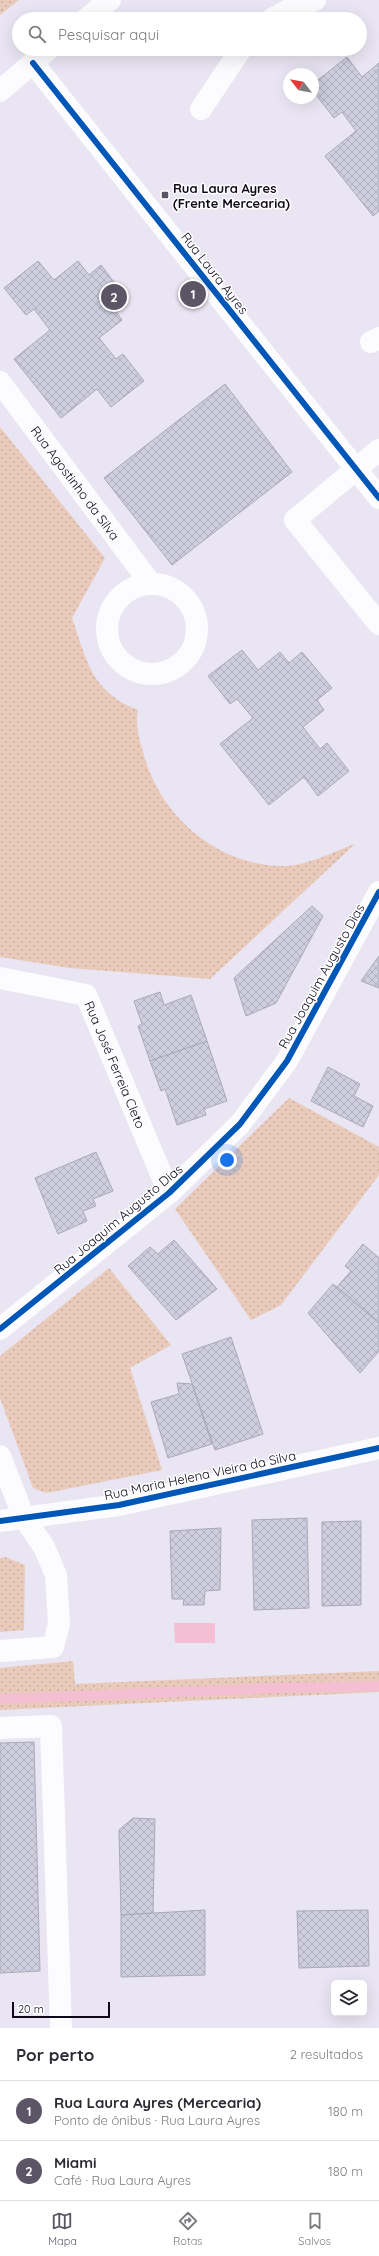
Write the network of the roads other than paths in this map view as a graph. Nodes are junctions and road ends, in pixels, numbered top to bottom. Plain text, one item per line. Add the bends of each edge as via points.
1 (110, 0) edge
2 (315, 0) edge
3 (95, 12) edge
4 (285, 12) edge
5 (40, 56) edge
6 (236, 56) edge
7 (32, 63) junction
8 (0, 91) edge
9 (201, 108) dead end
10 (0, 382) edge
11 (379, 450) edge
12 (356, 468) junction
13 (379, 498) edge
14 (151, 584) junction
15 (379, 624) edge
16 (379, 892) edge
17 (0, 978) edge
18 (169, 1193) junction
19 (0, 1329) edge
20 (377, 1446) edge
21 (0, 1456) edge
22 (24, 1518) junction
23 (0, 1521) edge
24 (0, 1651) edge
25 (0, 1728) edge
26 (61, 2028) edge

1 - 3 street
2 - 4 street
5 - 7 street
6 - 9 street
7 - 8 street
7 - 12 street, Rua Laura Ayres
10 - 14 street, Rua Agostinho da Silva
11 - 12 street
12 - 13 street, Rua Laura Ayres
12 - 15 street via 295,520
14 - 14 street via 135,587 121,597 111,610 107,627 109,644 117,658 130,669 146,675 163,674 178,667 190,655 197,640 198,623 193,607 182,594
16 - 18 street, Rua Joaquim Augusto Dias via 287,1061 240,1124
17 - 18 street, Rua José Ferreia Cleto via 86,995
18 - 19 street, Rua Joaquim Augusto Dias
20 - 22 street, Rua Maria Helena Vieira da Silva via 119,1505
21 - 22 street
22 - 23 street, Rua Maria Helena Vieira da Silva
22 - 24 street via 44,1547 56,1575 59,1624 53,1647
25 - 26 street via 51,1726

